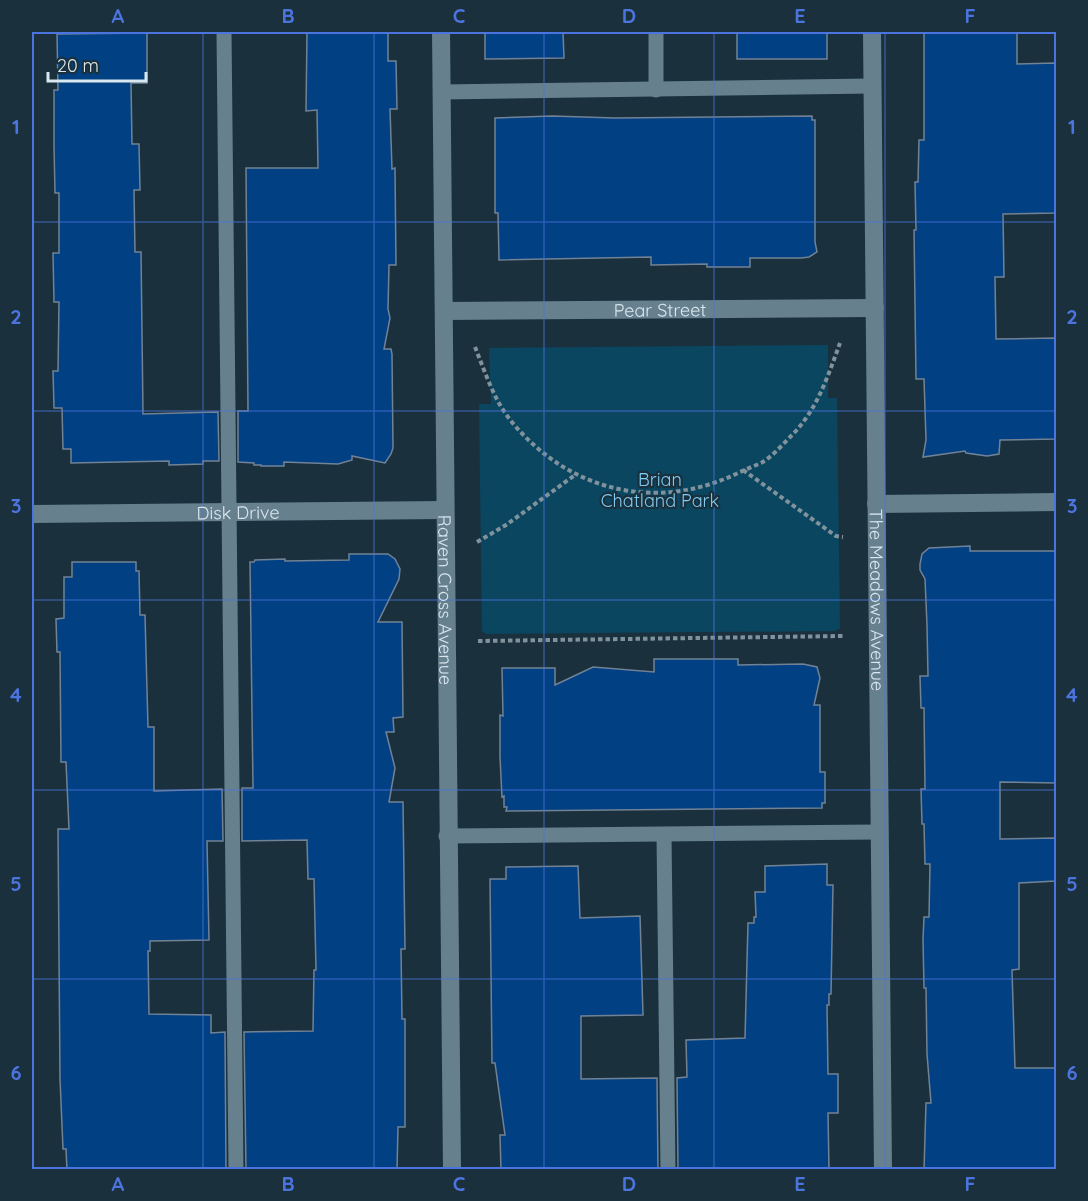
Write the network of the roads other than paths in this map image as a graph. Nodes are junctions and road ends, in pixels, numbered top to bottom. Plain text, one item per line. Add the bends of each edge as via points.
1 (224, 32) edge
2 (441, 32) edge
3 (656, 32) edge
4 (872, 32) edge
5 (873, 86) junction
6 (657, 90) junction
7 (441, 92) junction
8 (875, 308) junction
9 (444, 311) junction
10 (1056, 502) edge
11 (876, 504) junction
12 (444, 510) junction
13 (229, 511) junction
14 (32, 514) edge
15 (878, 832) junction
16 (664, 835) junction
17 (446, 836) junction
18 (236, 1170) edge
19 (452, 1170) edge
20 (668, 1170) edge
21 (883, 1170) edge

1 - 13 lane
2 - 7 street, Raven Cross Avenue
3 - 6 lane
4 - 5 street, The Meadows Avenue
5 - 6 lane
5 - 8 street, The Meadows Avenue
6 - 7 lane
7 - 9 street, Raven Cross Avenue
8 - 9 street, Pear Street
8 - 11 street, The Meadows Avenue
9 - 12 street, Raven Cross Avenue
10 - 11 street
11 - 15 street, The Meadows Avenue
12 - 13 street, Disk Drive
12 - 17 street, Raven Cross Avenue
13 - 14 street, Disk Drive
13 - 18 lane
15 - 16 lane
15 - 21 street, The Meadows Avenue
16 - 17 lane
16 - 20 lane
17 - 19 street, Raven Cross Avenue

